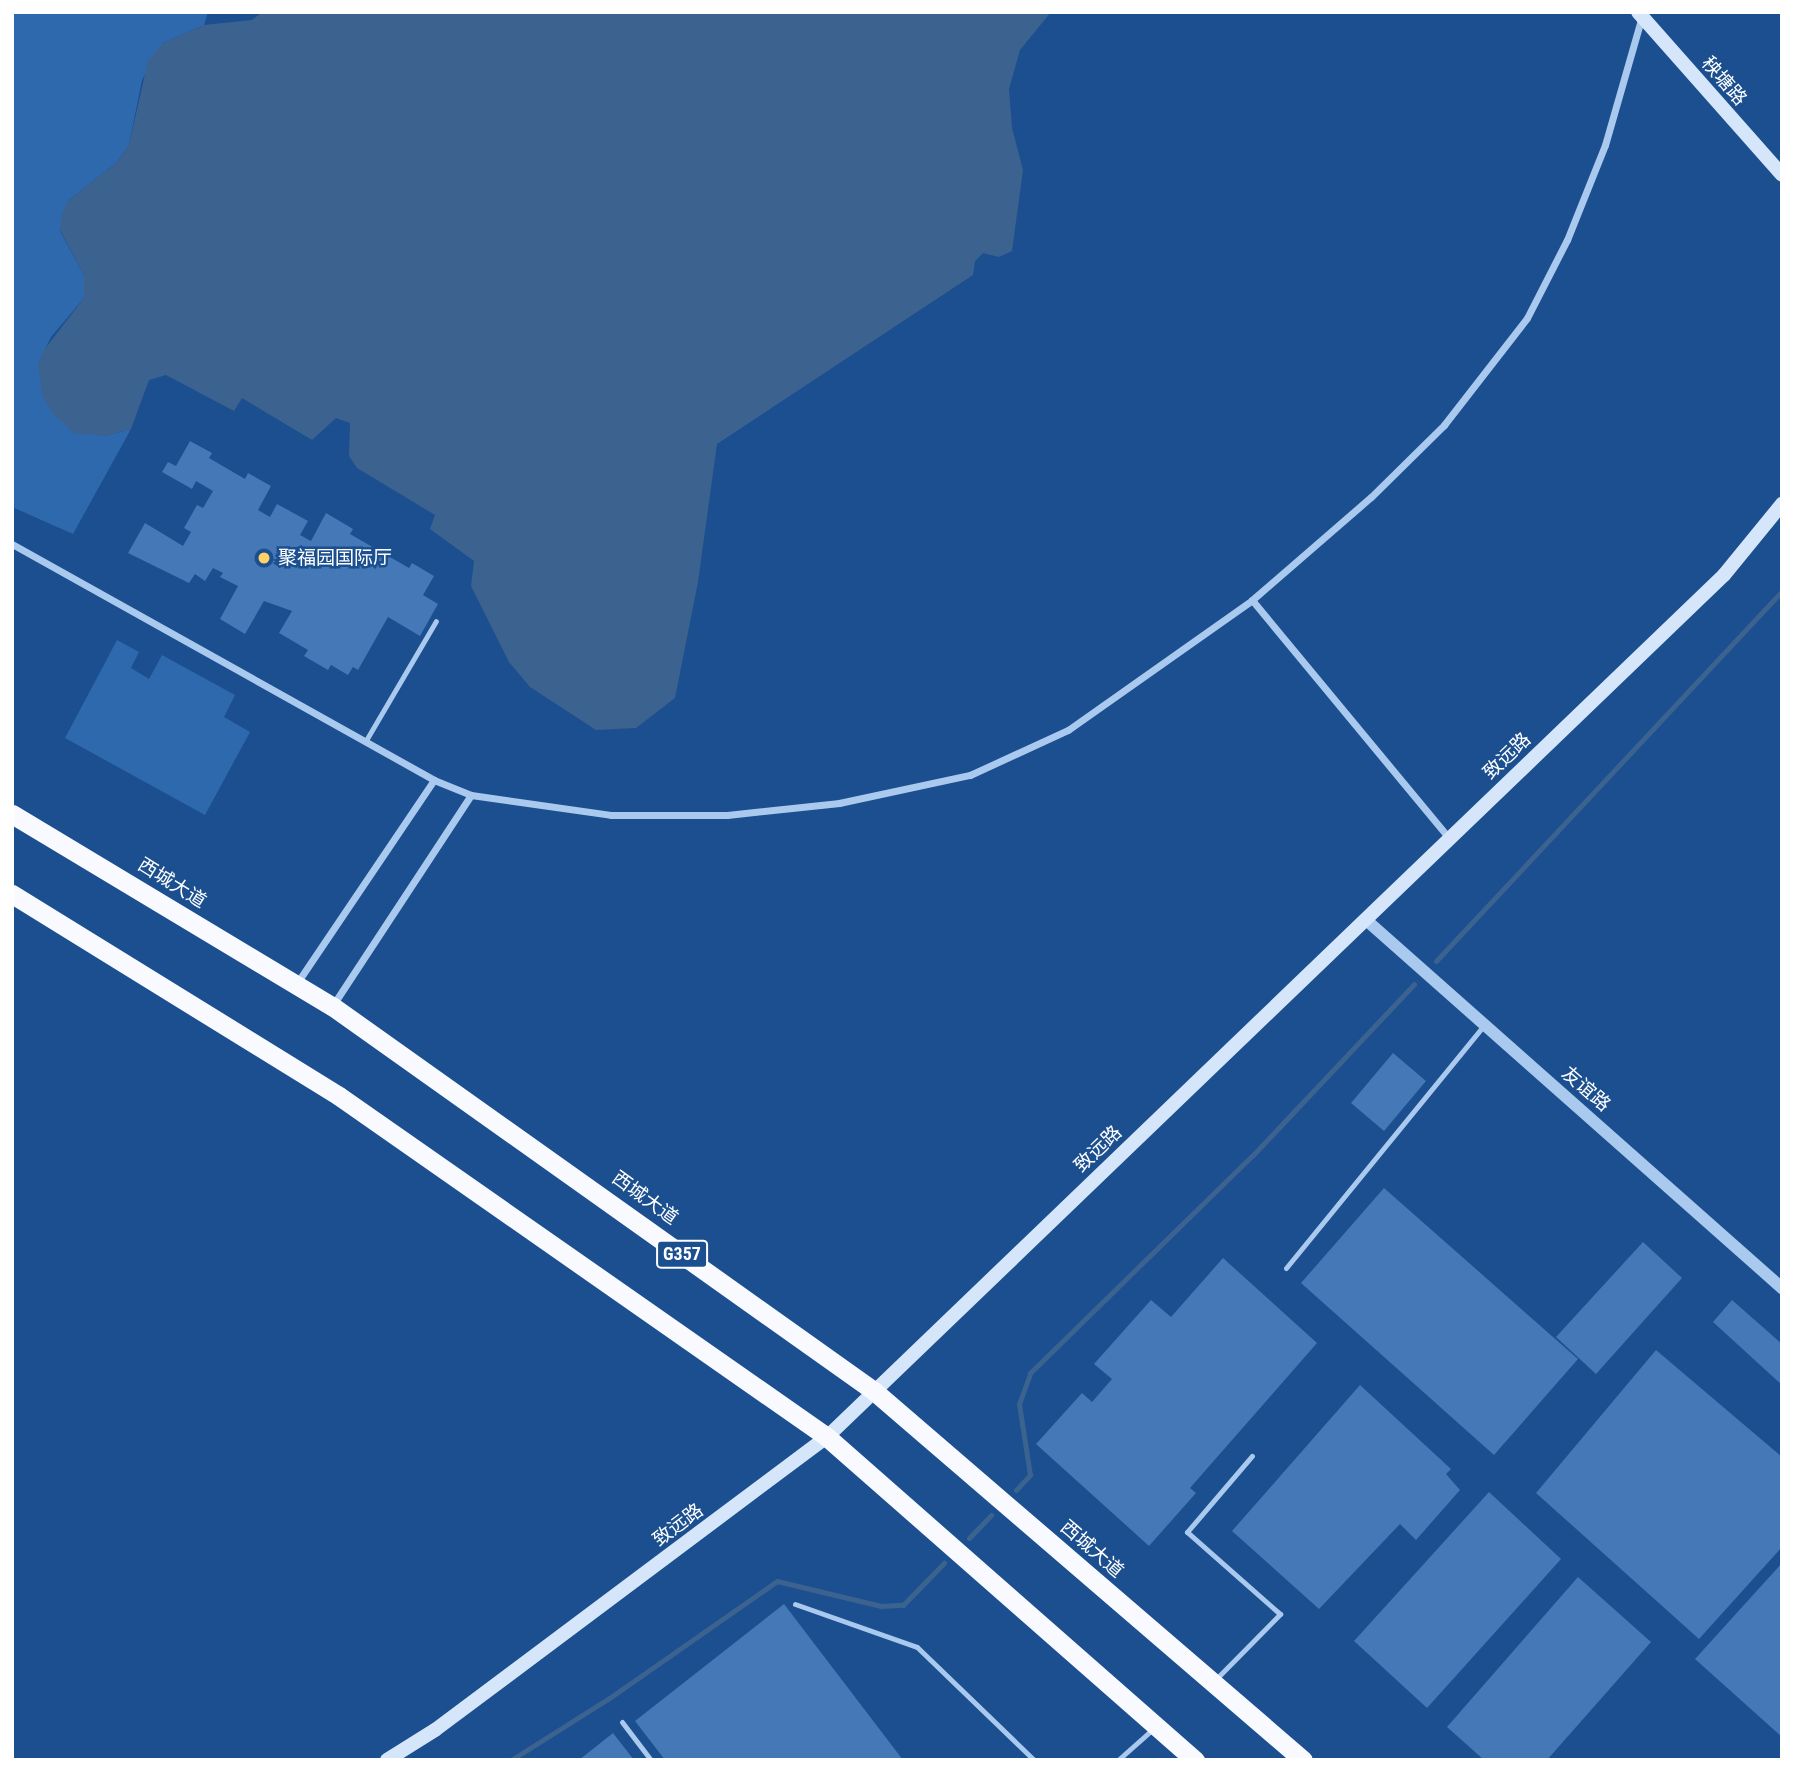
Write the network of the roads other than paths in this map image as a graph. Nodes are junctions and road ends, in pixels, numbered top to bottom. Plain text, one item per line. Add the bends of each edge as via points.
1 (1641, 14) edge
2 (1782, 175) edge
3 (1782, 504) edge
4 (12, 544) edge
5 (1252, 600) junction
6 (436, 621) dead end
7 (365, 742) junction
8 (434, 780) junction
9 (471, 795) junction
10 (12, 814) edge
11 (1449, 838) junction
12 (12, 894) edge
13 (1365, 919) junction
14 (295, 985) junction
15 (332, 1006) junction
16 (1484, 1025) junction
17 (1286, 1268) dead end
18 (1782, 1288) edge
19 (874, 1391) junction
20 (827, 1437) junction
21 (1252, 1456) dead end
22 (795, 1604) dead end
23 (1213, 1682) junction
24 (622, 1722) dead end
25 (1156, 1726) junction
26 (387, 1760) edge
27 (651, 1760) edge
28 (1034, 1760) edge
29 (1118, 1760) edge
30 (1195, 1760) edge
31 (1303, 1760) edge

1 - 2 main road, 秧塘路
1 - 5 street via 1605,145 1567,240 1527,318 1444,425 1371,497
3 - 11 main road, 致远路 via 1724,575
4 - 7 street
5 - 9 street via 1068,730 1019,756 923,788 727,815 611,815
5 - 11 street
6 - 7 lane
7 - 8 street
8 - 9 street
8 - 14 street
9 - 15 street
10 - 14 highway, 西城大道 / G357
11 - 13 main road, 致远路
12 - 20 highway via 339,1096
13 - 16 street, 友谊路
13 - 19 main road, 致远路
14 - 15 highway, 西城大道 / G357
15 - 19 highway, 西城大道 / G357
16 - 17 lane
16 - 18 street, 友谊路
19 - 20 main road, 致远路
19 - 23 highway, 西城大道 / G357
20 - 25 highway
20 - 26 main road, 致远路 via 435,1730
21 - 23 lane via 1187,1532 1280,1614
22 - 28 lane via 917,1647
23 - 31 highway, 西城大道 / G357
24 - 27 lane
25 - 29 lane
25 - 30 highway

